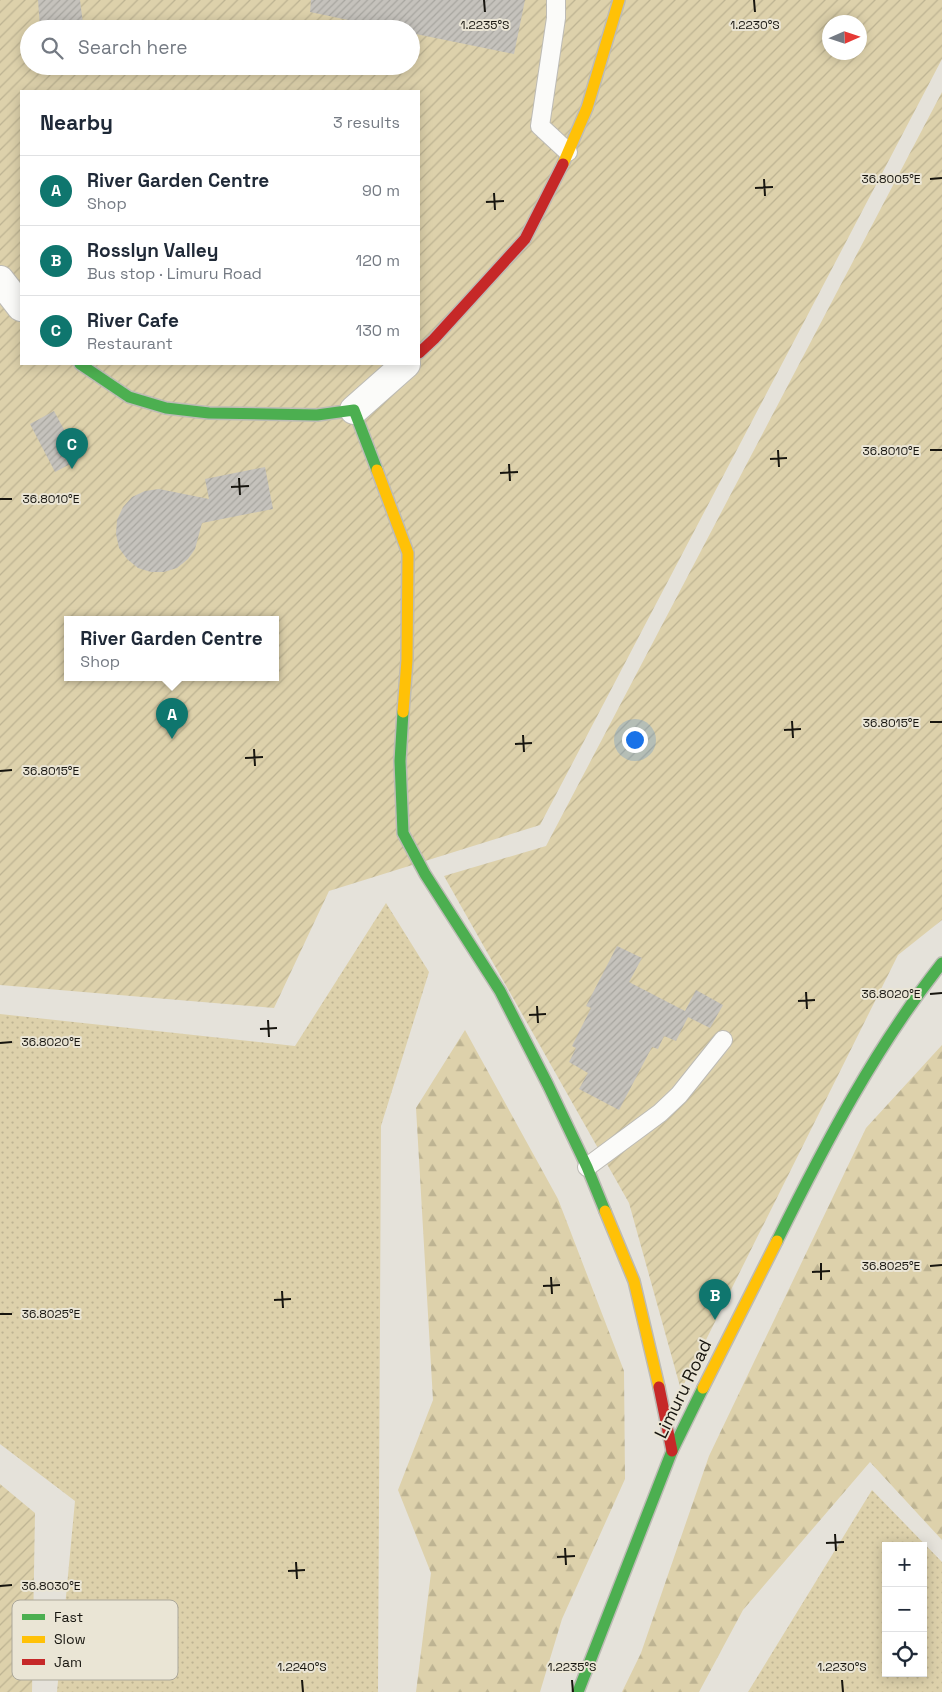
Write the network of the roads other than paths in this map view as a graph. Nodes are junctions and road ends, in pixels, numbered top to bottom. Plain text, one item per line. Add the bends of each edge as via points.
1 (556, 0) edge
2 (619, 0) edge
3 (568, 152) junction
4 (0, 280) edge
5 (20, 306) edge
6 (420, 351) edge
7 (81, 365) edge
8 (405, 365) edge
9 (354, 410) junction
10 (942, 963) edge
11 (723, 1040) dead end
12 (587, 1167) junction
13 (672, 1451) junction
14 (578, 1692) edge

1 - 3 lane via 540,126
2 - 3 street via 587,108
3 - 6 street via 526,238
4 - 5 street
7 - 9 street via 129,397 166,408 209,413 317,415
8 - 9 street
9 - 12 street via 408,553 407,660 400,761 403,834 500,991
10 - 13 street, Limuru Road via 919,992 858,1086 818,1158
11 - 12 lane via 680,1095
12 - 13 street via 634,1281
13 - 14 street, Limuru Road

